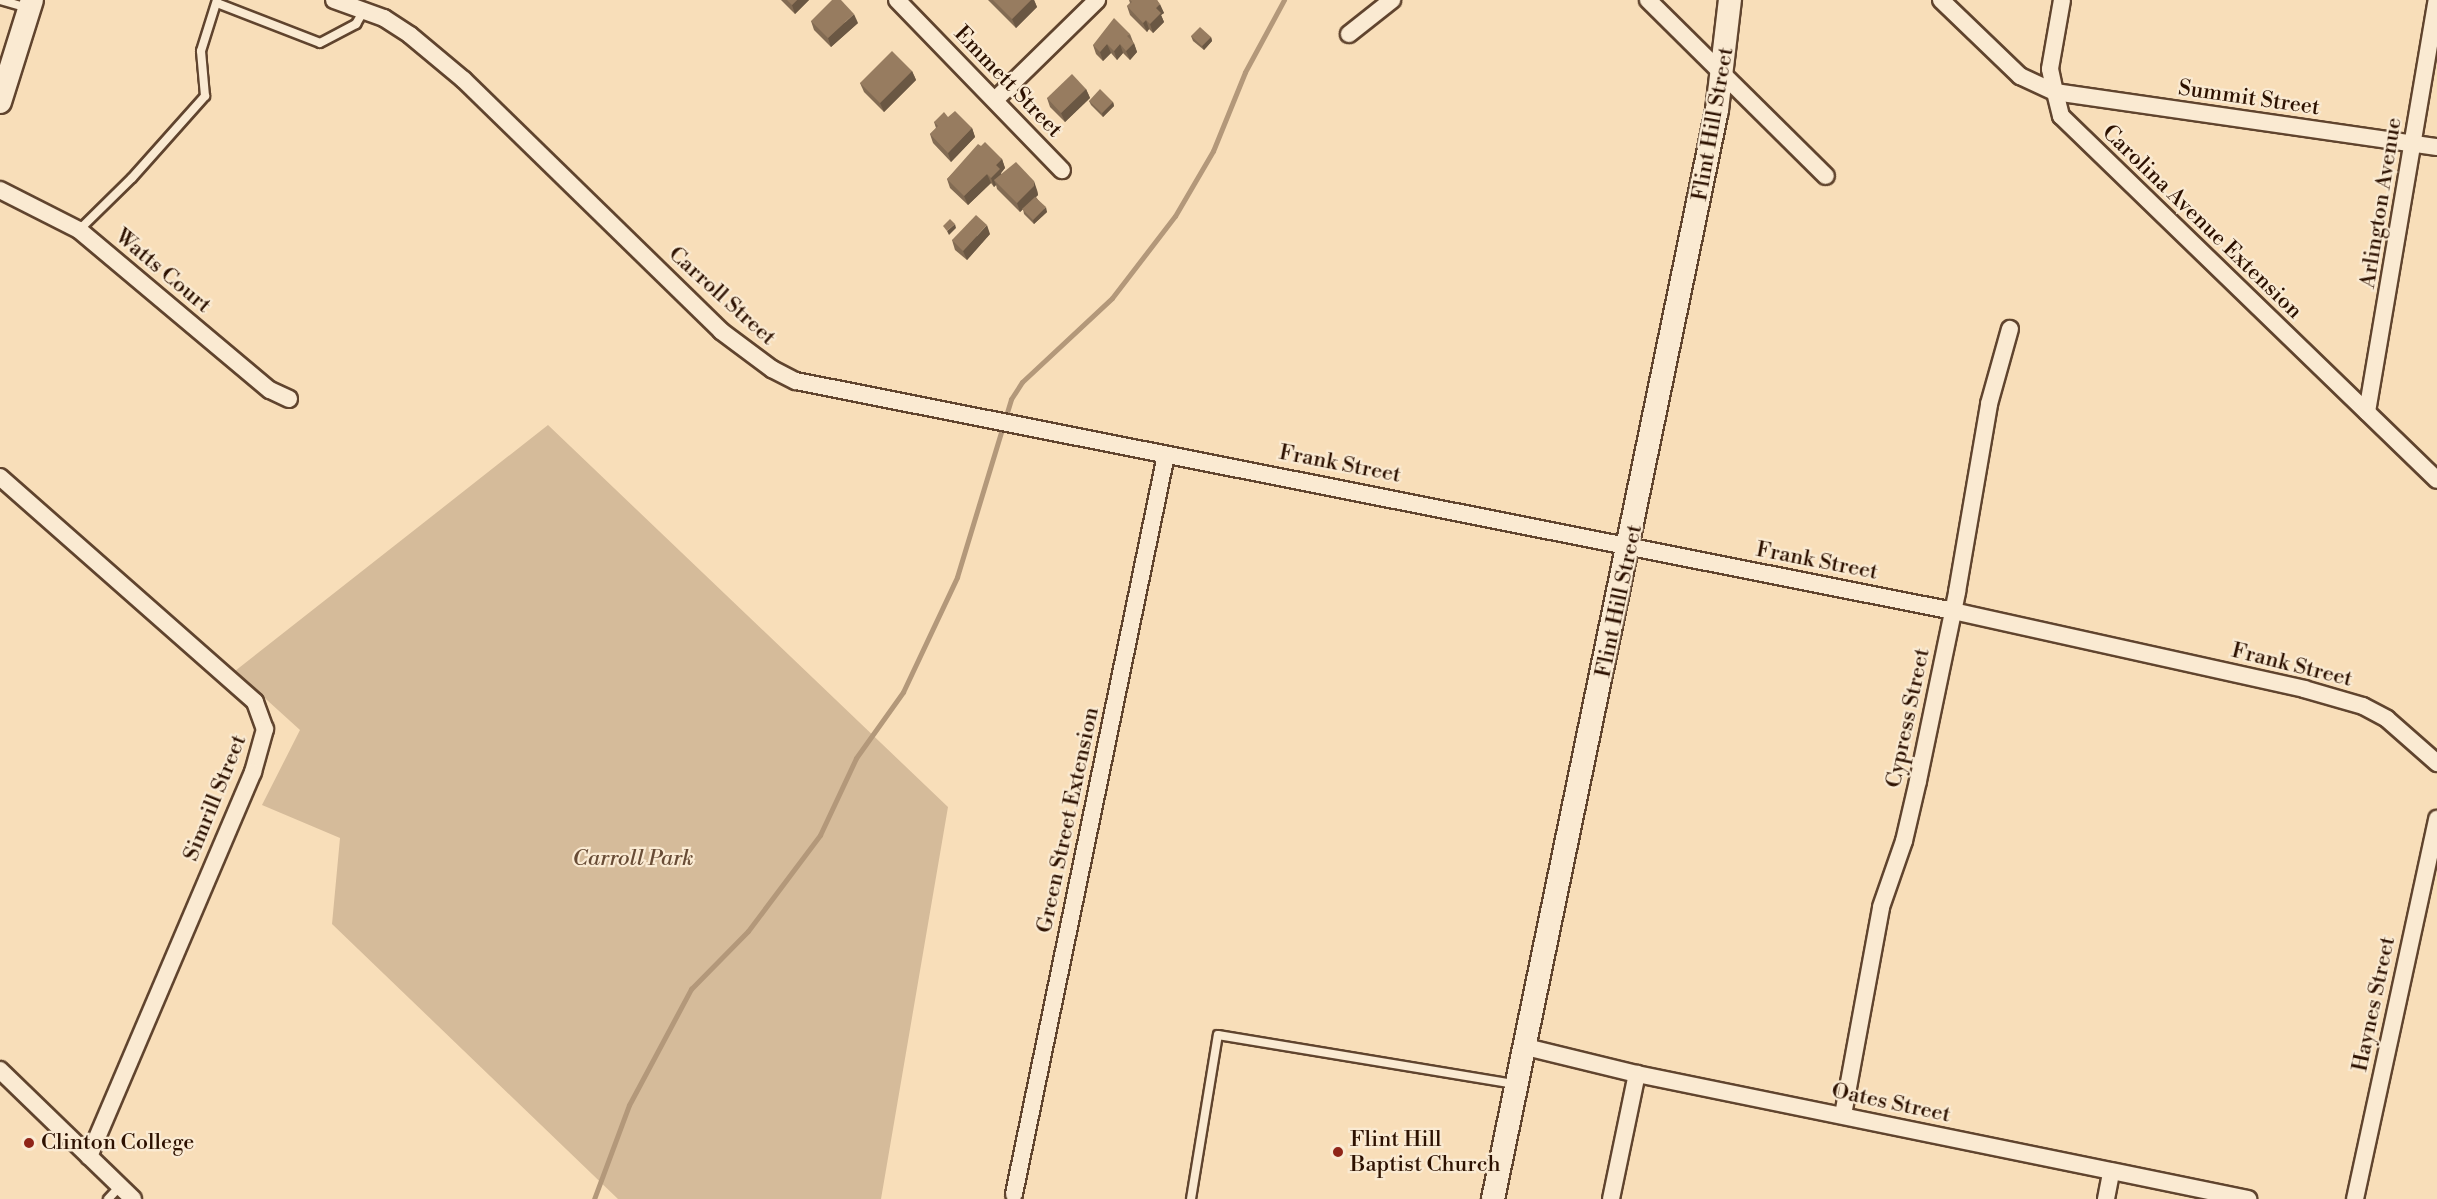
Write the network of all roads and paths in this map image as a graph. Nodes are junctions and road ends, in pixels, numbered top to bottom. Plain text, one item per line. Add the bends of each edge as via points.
1 (0, 0) edge
2 (897, 0) edge
3 (1097, 0) edge
4 (1392, 0) edge
5 (1648, 0) edge
6 (1730, 0) edge
7 (1941, 0) edge
8 (2061, 0) edge
9 (2437, 0) edge
10 (217, 1) edge
11 (30, 4) edge
12 (350, 4) edge
13 (1349, 34) dead end
14 (1724, 72) junction
15 (2055, 92) junction
16 (995, 100) junction
17 (0, 102) edge
18 (2414, 143) junction
19 (2437, 147) edge
20 (1062, 171) dead end
21 (1826, 176) dead end
22 (0, 190) edge
23 (79, 230) junction
24 (2010, 329) dead end
25 (289, 399) dead end
26 (2367, 412) junction
27 (1166, 455) junction
28 (0, 477) edge
29 (2437, 480) edge
30 (1630, 546) junction
31 (1953, 611) junction
32 (2437, 763) edge
33 (2437, 819) edge
34 (1526, 1047) junction
35 (0, 1070) edge
36 (1637, 1074) junction
37 (1518, 1084) junction
38 (1843, 1115) junction
39 (89, 1157) junction
40 (2111, 1174) junction
41 (120, 1186) junction
42 (1014, 1194) dead end
43 (108, 1199) edge
44 (133, 1199) edge
45 (1191, 1199) edge
46 (1493, 1199) edge
47 (1611, 1199) edge
48 (2106, 1199) edge
49 (2248, 1199) edge
50 (2355, 1199) edge

1 - 11 lane
2 - 16 street, Emmett Street
3 - 16 street
4 - 13 street
5 - 14 street
6 - 14 street, Flint Hill Street
7 - 15 street via 2020,76
8 - 15 street, Carolina Avenue Extension via 2050,69
9 - 18 street, Arlington Avenue
10 - 12 lane via 320,43 356,24
10 - 23 lane via 201,51 205,96
11 - 17 street
12 - 27 street, Carroll Street via 410,35 464,80 721,331 772,369 796,381
14 - 21 street
14 - 30 street, Flint Hill Street
15 - 18 street, Summit Street
15 - 26 street, Carolina Avenue Extension via 2061,116
16 - 20 street, Emmett Street
18 - 19 street, Summit Street
18 - 26 street, Arlington Avenue
22 - 23 street, Watts Court
23 - 25 street, Watts Court via 270,390
24 - 31 street, Cypress Street via 1989,404
26 - 29 street, Carolina Avenue Extension
27 - 30 street, Frank Street
27 - 42 street, Green Street Extension
28 - 39 street, Simrill Street via 255,702 266,729 253,772
30 - 31 street, Frank Street
30 - 34 street, Flint Hill Street
31 - 32 street, Frank Street via 2338,698 2387,719
31 - 38 street, Cypress Street via 1904,841 1881,908
33 - 50 street, Haynes Street
34 - 36 street, Oates Street
34 - 37 street, Flint Hill Street
35 - 39 street
36 - 38 street, Oates Street
36 - 47 street
37 - 45 lane via 1218,1035
37 - 46 street, Flint Hill Street
38 - 40 street, Oates Street
39 - 41 street
40 - 48 street
40 - 49 street, Oates Street
41 - 43 lane
41 - 44 street

